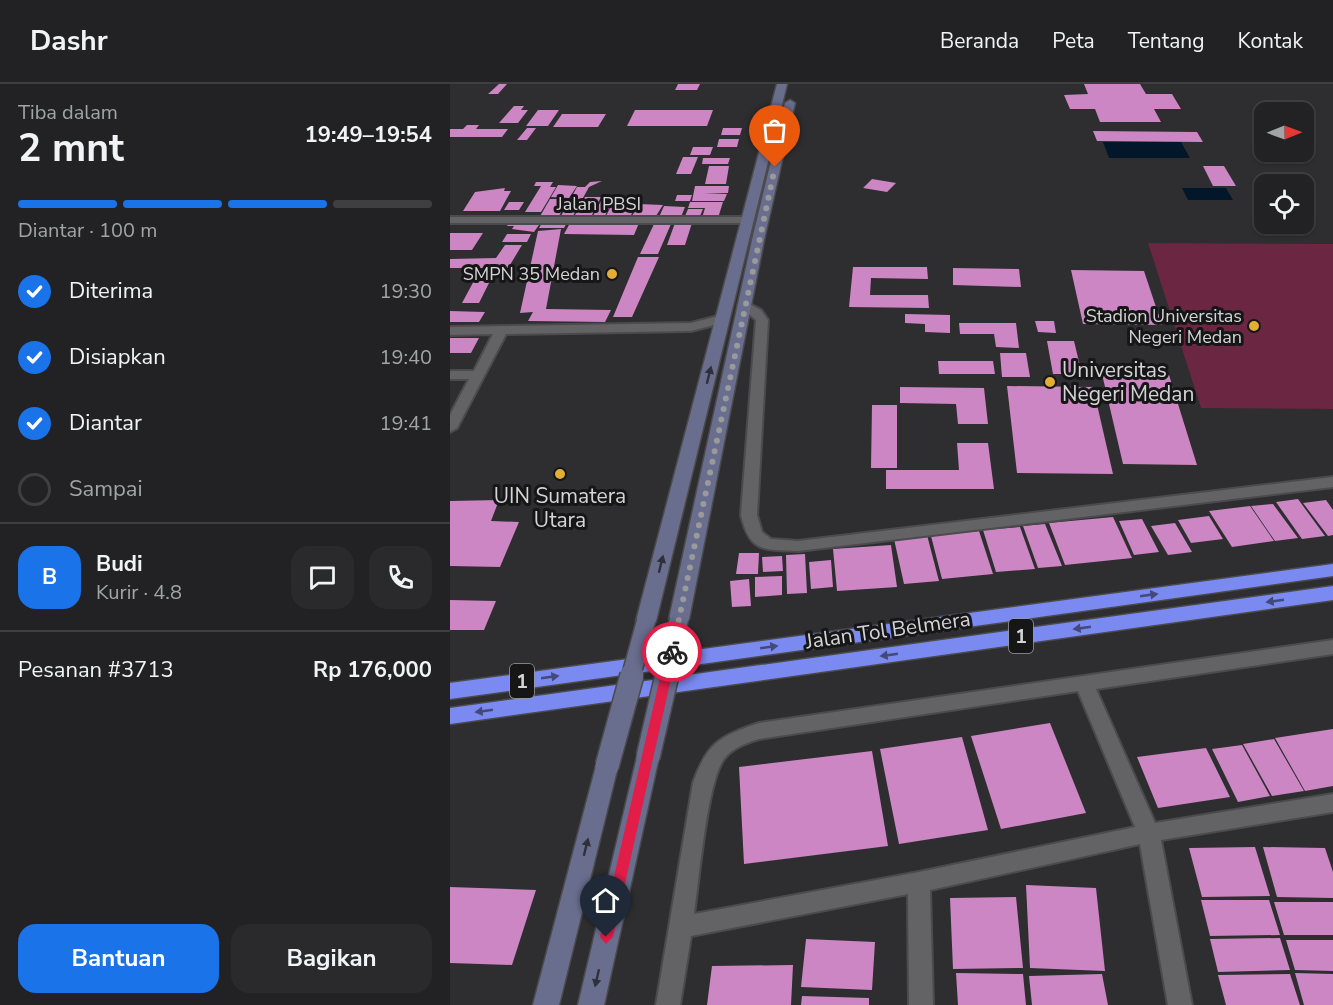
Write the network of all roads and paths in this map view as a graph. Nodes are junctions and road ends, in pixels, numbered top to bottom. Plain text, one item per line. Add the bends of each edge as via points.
1 (782, 84) edge
2 (794, 84) edge
3 (784, 100) junction
4 (772, 148) junction
5 (450, 220) edge
6 (748, 220) junction
7 (744, 305) junction
8 (723, 319) junction
9 (502, 330) junction
10 (450, 331) edge
11 (450, 375) edge
12 (478, 375) junction
13 (450, 428) edge
14 (1333, 482) edge
15 (1333, 570) edge
16 (1333, 594) edge
17 (1333, 647) edge
18 (1085, 685) junction
19 (450, 691) edge
20 (450, 716) edge
21 (1333, 803) edge
22 (1149, 832) junction
23 (919, 882) junction
24 (680, 927) junction
25 (546, 1005) edge
26 (591, 1005) edge
27 (668, 1005) edge
28 (921, 1005) edge
29 (1180, 1005) edge

1 - 3 street
2 - 3 street
3 - 4 street
4 - 6 street
4 - 7 street
5 - 6 street, Jalan PBSI
6 - 8 street
7 - 14 street via 762,320 748,515 754,535 767,544 798,546
7 -> 26 street, bridge via 679,619
8 - 9 street via 691,327
25 -> 8 street, bridge
9 - 10 street
9 - 12 street
11 - 12 street
12 - 13 street
19 -> 15 highway, Jalan Tol Belmera / 1
16 -> 20 highway, Jalan Tol Belmera / 1
17 - 18 street
18 - 22 street
18 - 24 street via 759,731 732,740 719,748 710,761 703,783
21 - 22 street
22 - 23 street
22 - 29 street
23 - 24 street
23 - 28 street
24 - 27 street

